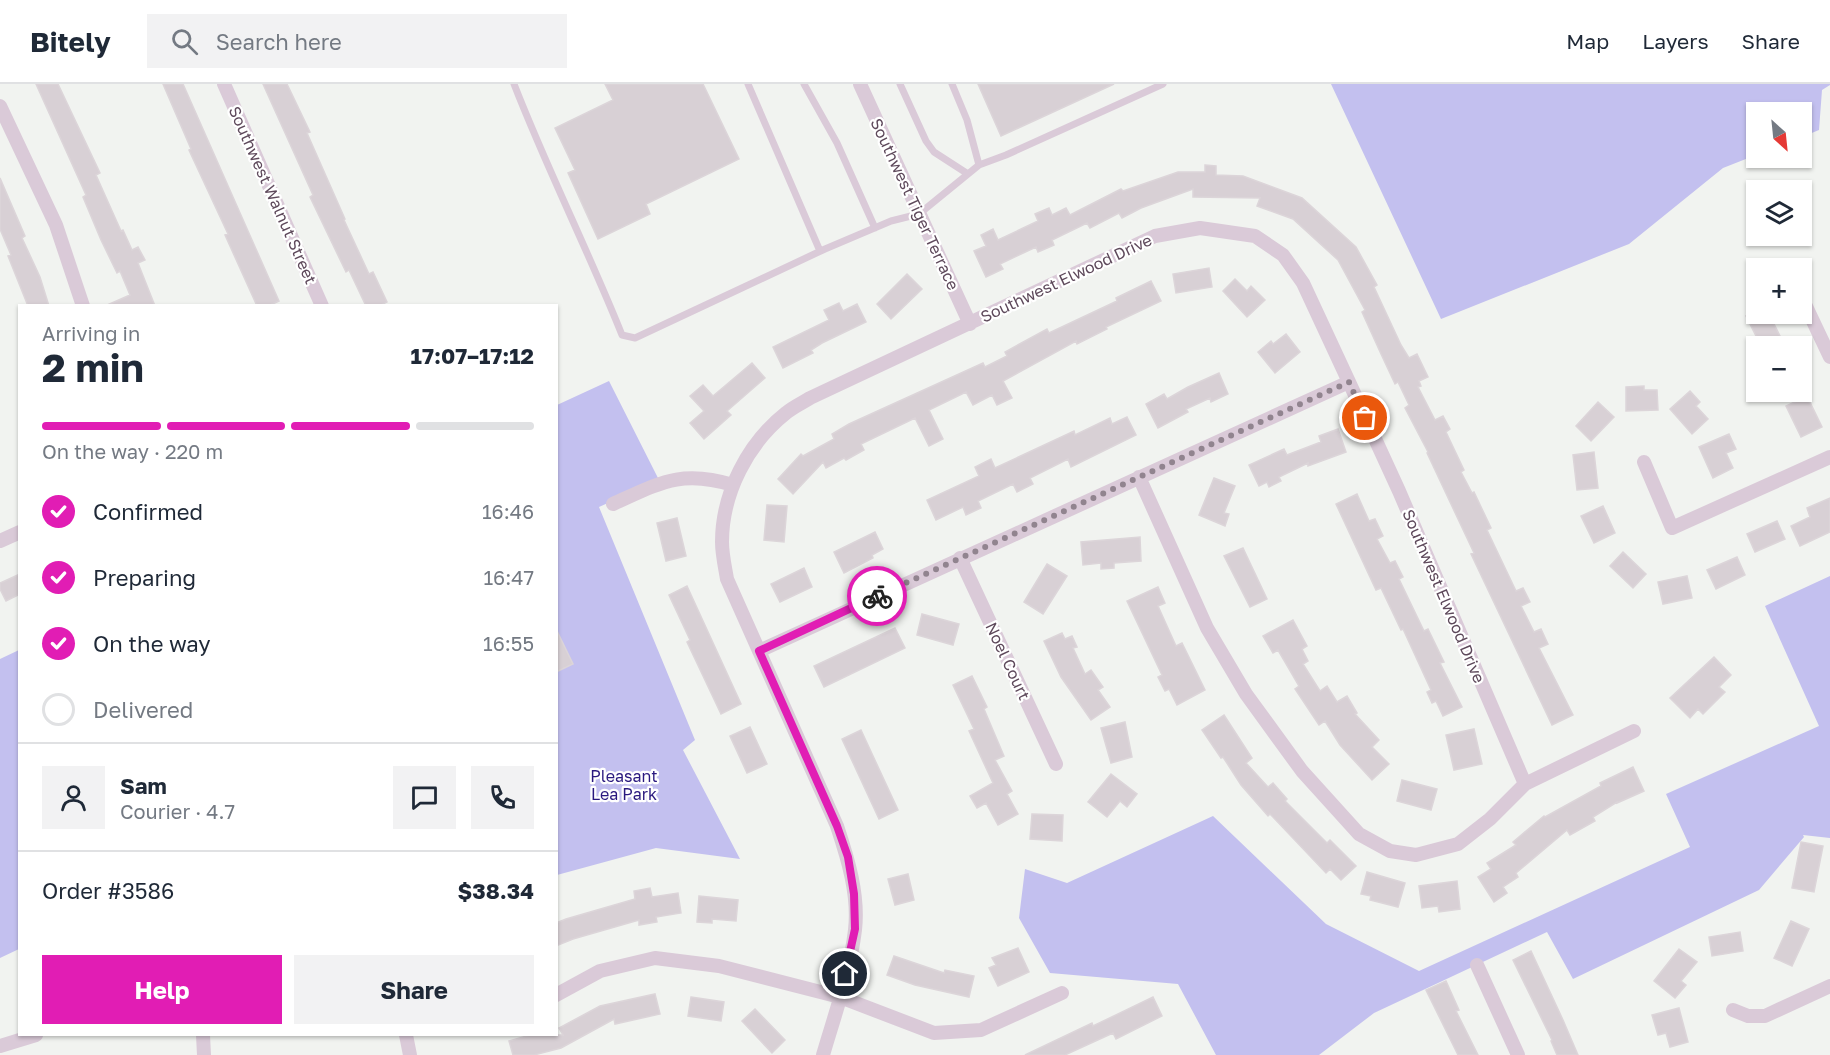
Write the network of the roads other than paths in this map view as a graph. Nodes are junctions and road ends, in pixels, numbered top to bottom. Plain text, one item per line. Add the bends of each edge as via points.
1 (224, 84) edge
2 (514, 84) edge
3 (748, 84) edge
4 (804, 84) edge
5 (860, 84) edge
6 (900, 84) edge
7 (952, 84) edge
8 (1163, 84) edge
9 (0, 106) edge
10 (979, 165) junction
11 (968, 174) junction
12 (919, 214) junction
13 (875, 228) junction
14 (820, 251) junction
15 (82, 304) edge
16 (321, 304) edge
17 (1812, 319) edge
18 (970, 324) junction
19 (1830, 357) edge
20 (1349, 382) junction
21 (1830, 457) edge
22 (1644, 462) dead end
23 (1139, 477) junction
24 (733, 486) junction
25 (613, 504) dead end
26 (18, 533) edge
27 (0, 541) edge
28 (960, 558) junction
29 (759, 651) junction
30 (1634, 731) dead end
31 (1056, 764) dead end
32 (1525, 784) junction
33 (1477, 965) dead end
34 (1830, 986) edge
35 (1062, 993) dead end
36 (558, 994) edge
37 (840, 997) junction
38 (1733, 1010) dead end
39 (33, 1036) edge
40 (203, 1036) edge
41 (406, 1036) edge
42 (0, 1046) edge
43 (204, 1055) edge
44 (410, 1055) edge
45 (823, 1055) edge
46 (1518, 1055) edge

1 - 16 street, Southwest Walnut Street
2 - 14 lane via 622,334 635,338
3 - 14 lane
4 - 13 lane via 837,143
5 - 12 street, Southwest Tiger Terrace
6 - 11 lane via 934,152
7 - 10 lane
8 - 10 lane
9 - 15 street via 56,225
10 - 11 lane
11 - 12 lane
12 - 13 lane
12 - 18 street, Southwest Tiger Terrace
13 - 14 lane
17 - 19 street
18 - 20 street, Southwest Elwood Drive via 1155,236 1200,228 1255,236 1283,255 1302,284
18 - 24 street, Southwest Elwood Drive via 810,398 786,413 749,453
20 - 23 street
20 - 32 street, Southwest Elwood Drive
21 - 22 street via 1672,528
23 - 28 street
23 - 32 street via 1207,628 1246,694 1302,771 1359,834 1390,851 1416,855 1458,844
24 - 25 street via 710,478 666,481
24 - 29 street, Southwest Elwood Drive via 722,542 727,579
26 - 27 street
28 - 29 street
28 - 31 street, Noel Court
29 - 37 street, Southwest Elwood Drive via 848,857 855,929
30 - 32 street
33 - 46 street
34 - 38 street via 1765,1016 1748,1016
35 - 37 street via 981,1030 934,1033
36 - 37 street via 600,971 655,958 719,966
37 - 45 street, Southwest Elwood Drive
39 - 42 street
40 - 43 street
41 - 44 street

